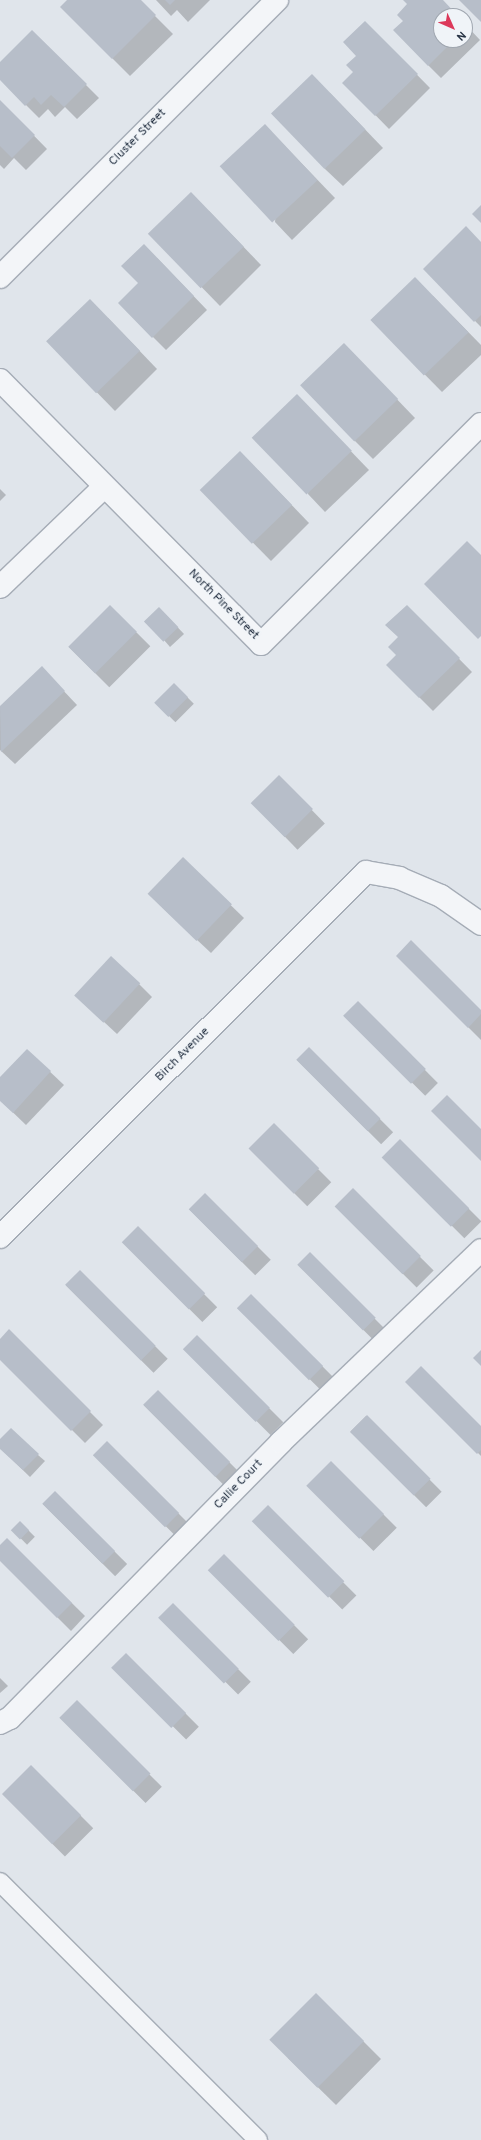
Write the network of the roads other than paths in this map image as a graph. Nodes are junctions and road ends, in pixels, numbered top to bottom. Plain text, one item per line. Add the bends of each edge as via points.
1 (277, 0) edge
2 (0, 277) edge
3 (0, 380) edge
4 (481, 424) edge
5 (104, 487) junction
6 (0, 587) edge
7 (481, 924) edge
8 (0, 1237) edge
9 (481, 1250) edge
10 (0, 1723) edge
11 (0, 1882) edge
12 (258, 2140) edge

1 - 2 street, Cluster Street
3 - 5 street, North Pine Street
4 - 5 street, North Pine Street via 261,644
5 - 6 street
7 - 8 street, Birch Avenue via 434,893 399,878 366,872
9 - 10 street, Callie Court via 281,1442 10,1718
11 - 12 lane

